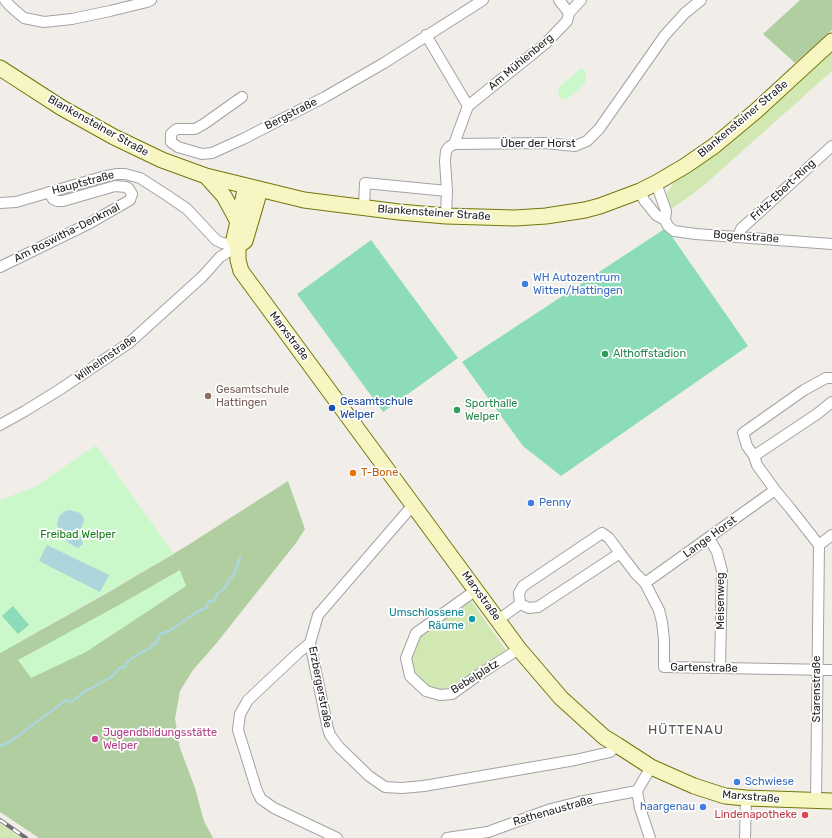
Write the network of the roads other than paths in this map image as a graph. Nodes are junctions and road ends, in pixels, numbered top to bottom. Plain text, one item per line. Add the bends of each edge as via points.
1 (5, 0) edge
2 (151, 0) edge
3 (483, 0) edge
4 (559, 0) edge
5 (581, 0) edge
6 (700, 0) edge
7 (569, 13) junction
8 (426, 35) junction
9 (832, 41) edge
10 (0, 68) edge
11 (242, 97) dead end
12 (468, 106) junction
13 (454, 144) junction
14 (832, 146) edge
15 (206, 176) junction
16 (656, 183) junction
17 (253, 188) junction
18 (446, 191) junction
19 (640, 191) junction
20 (49, 192) junction
21 (0, 203) edge
22 (364, 208) junction
23 (446, 216) junction
24 (665, 220) junction
25 (238, 222) junction
26 (738, 237) junction
27 (832, 244) edge
28 (238, 246) junction
29 (0, 267) edge
30 (832, 378) edge
31 (832, 402) edge
32 (0, 425) edge
33 (754, 456) junction
34 (775, 490) junction
35 (413, 505) junction
36 (832, 535) edge
37 (709, 538) junction
38 (819, 546) junction
39 (620, 554) junction
40 (645, 583) junction
41 (476, 590) junction
42 (520, 604) junction
43 (498, 620) junction
44 (310, 644) junction
45 (519, 649) junction
46 (720, 667) junction
47 (817, 670) junction
48 (832, 670) edge
49 (617, 746) junction
50 (651, 766) junction
51 (637, 791) junction
52 (746, 798) junction
53 (816, 801) junction
54 (832, 801) edge
55 (336, 838) edge
56 (447, 838) edge
57 (650, 838) edge
58 (745, 838) edge

1 - 2 street via 24,18 44,22 110,12
3 - 8 street, Bergstraße
4 - 7 street
5 - 7 street, Am Mühlenberg
6 - 13 street, Über der Horst via 665,35 599,129 587,141 575,146 545,143
7 - 12 street, Am Mühlenberg via 567,21 546,43
8 - 11 street, Bergstraße via 325,97 224,148 202,154 178,147 171,142 171,134 177,129 195,129
8 - 12 street
9 - 16 street, Blankensteiner Straße via 714,146
10 - 15 street, Blankensteiner Straße via 62,108 114,137 162,160
12 - 13 street
13 - 18 street via 446,151
14 - 26 street, Fritz-Ebert-Ring via 741,229
15 - 17 street, Blankensteiner Straße
15 - 25 street via 224,196
16 - 19 street, Blankensteiner Straße
16 - 24 street via 666,211
17 - 22 street, Blankensteiner Straße via 304,200
17 - 25 street, Marxstraße
17 - 28 street via 245,241
18 - 22 street, Blankensteiner Straße via 365,183
18 - 23 street
19 - 23 street, Blankensteiner Straße via 585,210 546,216
19 - 24 street, Bogenstraße via 656,215
20 - 21 street, Hauptstraße via 16,202
20 - 28 street, Hauptstraße via 102,176 133,176 187,209 216,240
20 - 29 street, Am Roswitha-Denkmal via 57,201 115,186 126,187 132,194 130,200 90,223
22 - 23 street, Blankensteiner Straße
24 - 26 street, Bogenstraße via 674,230
25 - 28 street, Marxstraße via 234,239
26 - 27 street, Bogenstraße
28 - 32 street, Wilhelmstraße via 220,257 129,343 59,390
28 - 35 street, Marxstraße via 239,266 245,277
30 - 33 street via 826,378 804,390 743,433 747,446
31 - 33 street
33 - 34 street via 757,465
34 - 37 street, Lange Horst
34 - 38 street
35 - 41 street, Marxstraße
35 - 44 street, Erzbergerstraße via 318,615
36 - 38 street
37 - 40 street, Lange Horst
37 - 46 street, Meisenweg via 717,552 722,571
38 - 47 street, Starenstraße
39 - 40 street
39 - 42 street via 538,607 529,608
39 - 42 street via 609,538 602,533 523,586 519,593
40 - 46 street, Gartenstraße via 659,610 662,622 664,667
41 - 43 street, Marxstraße
41 - 45 street, Bebelplatz via 416,633 406,658 410,676 426,692 452,694
42 - 43 street
43 - 45 street, Marxstraße
44 - 49 street, Erzbergerstraße via 330,735 369,776 385,787 424,786 576,760 610,752
44 - 55 street via 248,700 240,714 238,730 261,799
45 - 49 street, Marxstraße via 568,706
46 - 47 street, Gartenstraße
47 - 48 street, Gartenstraße
47 - 53 street, Starenstraße
49 - 50 street, Marxstraße
50 - 51 street
50 - 52 street, Marxstraße via 710,792
51 - 56 street, Rathenaustraße via 551,809 488,832
51 - 57 street
52 - 53 street, Marxstraße
52 - 58 street
53 - 54 street, Marxstraße

